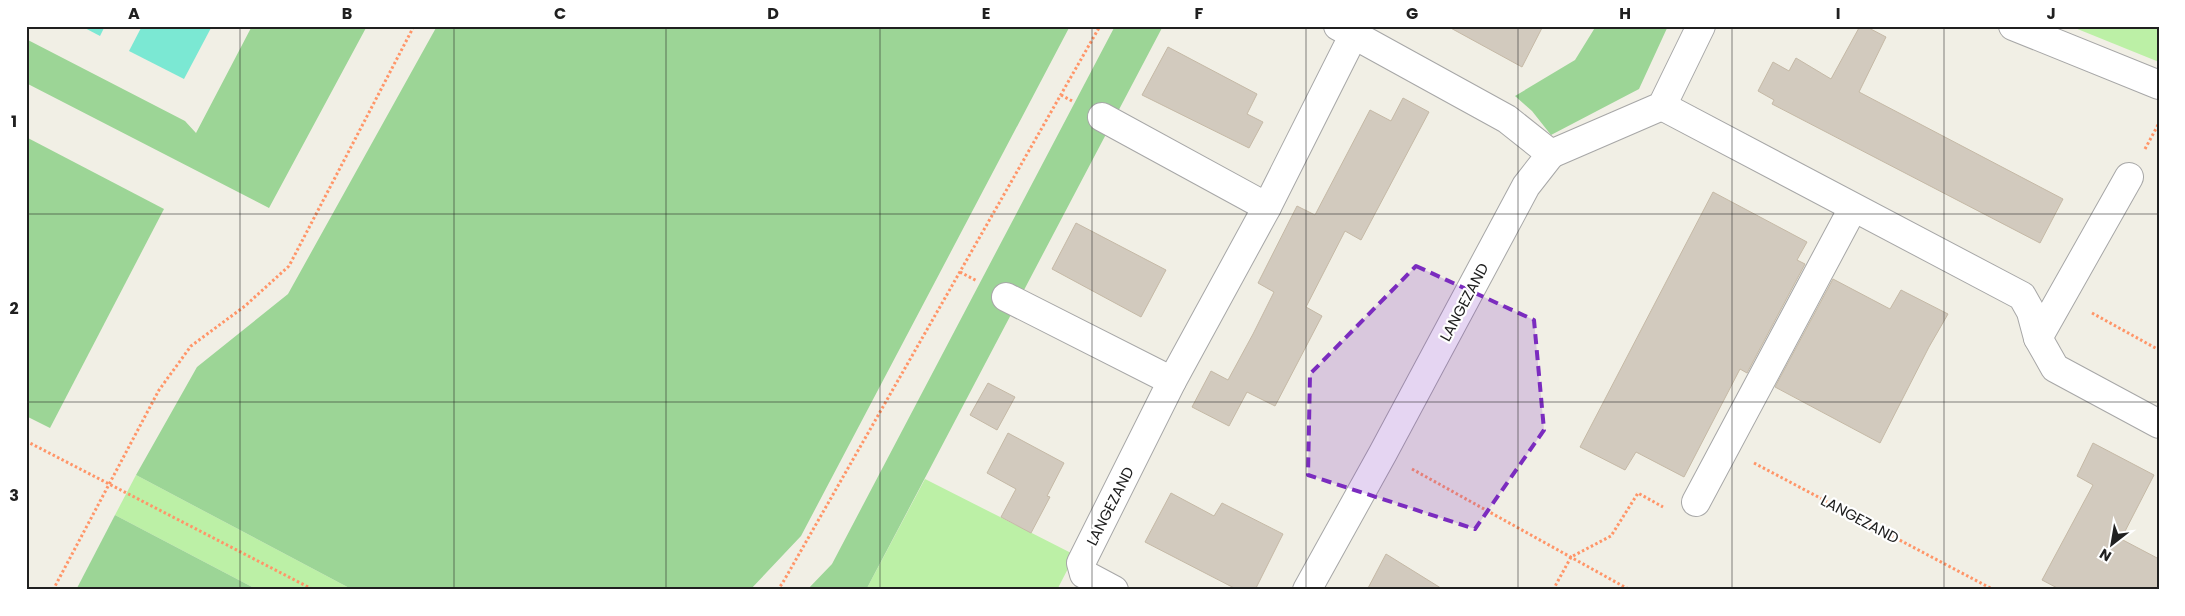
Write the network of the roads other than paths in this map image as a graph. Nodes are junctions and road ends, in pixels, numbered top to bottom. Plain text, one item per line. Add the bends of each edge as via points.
1 (1701, 26) edge
2 (2013, 26) edge
3 (1346, 30) edge
4 (2159, 85) edge
5 (1662, 106) junction
6 (1102, 116) dead end
7 (1551, 154) junction
8 (2129, 177) dead end
9 (1267, 207) junction
10 (1853, 208) junction
11 (1006, 297) dead end
12 (2038, 338) junction
13 (1172, 381) junction
14 (2159, 424) edge
15 (1696, 502) road end
16 (1114, 590) edge
17 (1307, 590) edge

1 - 5 street
2 - 4 street
3 - 7 street, LANGEZAND via 1507,119
3 - 9 street, LANGEZAND
5 - 7 street, LANGEZAND
5 - 10 street
6 - 9 street
7 - 17 street, LANGEZAND via 1526,186
8 - 12 street
9 - 13 street, LANGEZAND
10 - 12 street via 2022,296
10 - 15 street
11 - 13 street
12 - 14 street via 2055,368
13 - 16 street, LANGEZAND via 1081,563 1084,574

